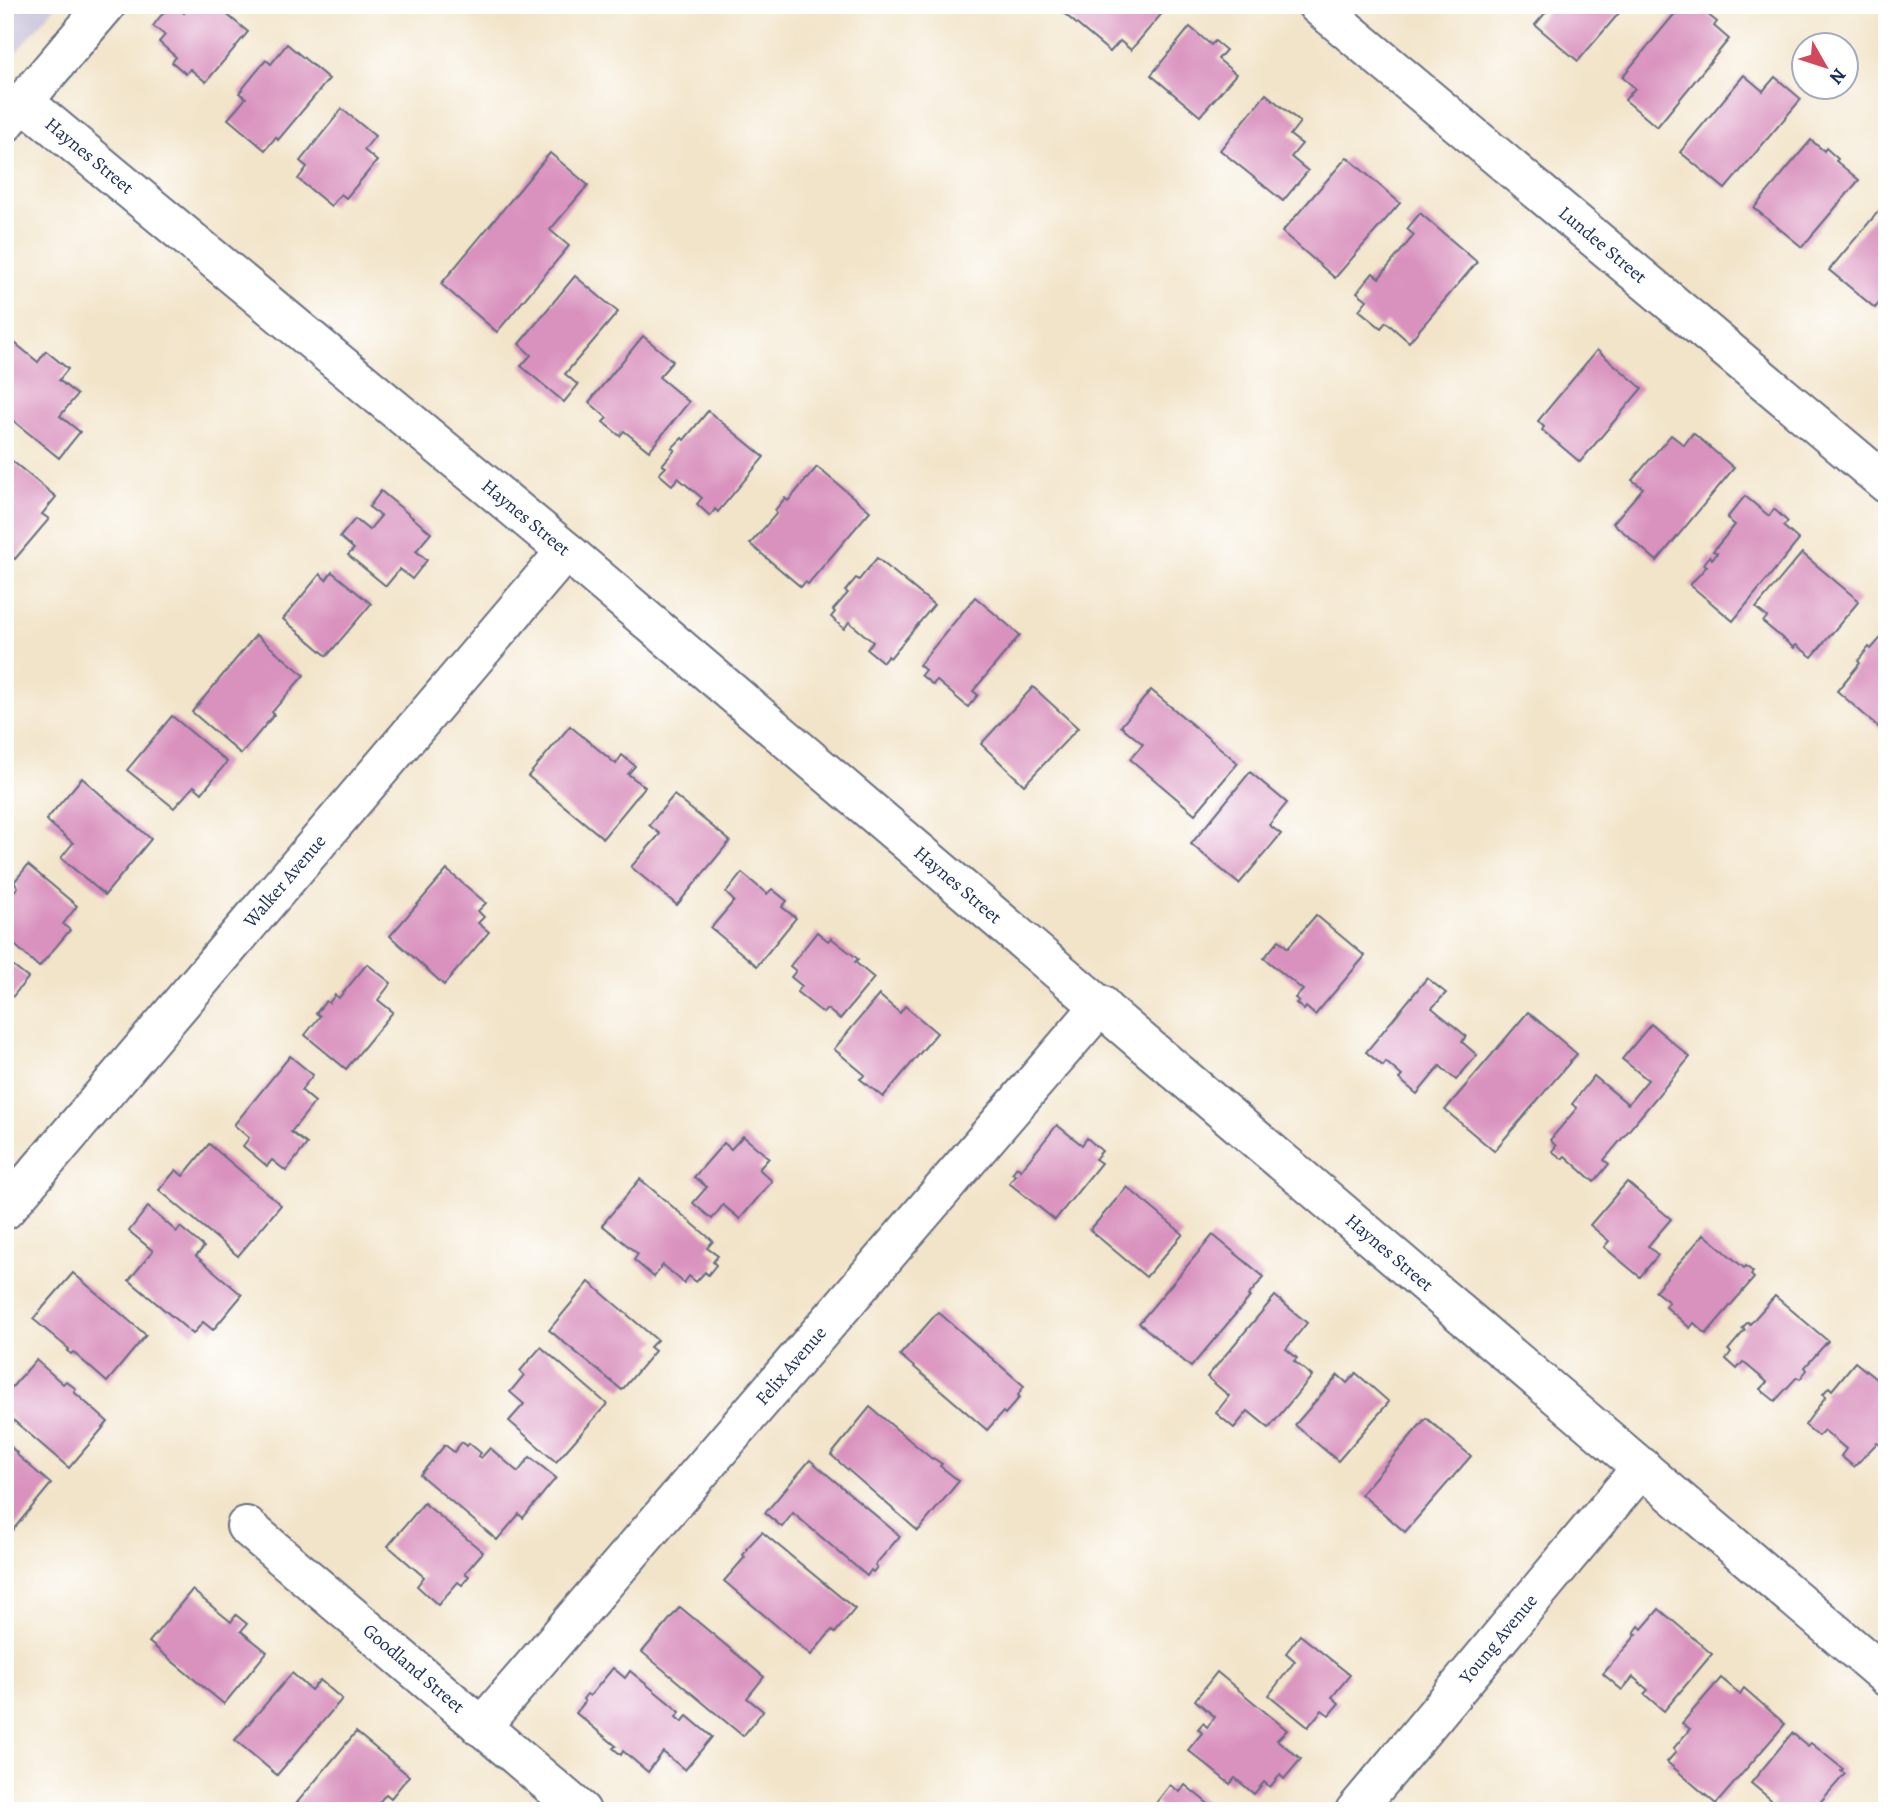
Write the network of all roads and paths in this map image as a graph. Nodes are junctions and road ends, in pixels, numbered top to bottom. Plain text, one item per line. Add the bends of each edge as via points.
1 (106, 5) edge
2 (1317, 5) edge
3 (14, 112) edge
4 (1887, 484) edge
5 (566, 551) junction
6 (1101, 1005) junction
7 (5, 1210) edge
8 (1642, 1467) junction
9 (246, 1526) dead end
10 (1887, 1677) edge
11 (481, 1727) junction
12 (581, 1811) edge
13 (1354, 1811) edge

1 - 3 street
2 - 4 street, Lundee Street
3 - 5 street, Haynes Street
5 - 6 street, Haynes Street
5 - 7 street, Walker Avenue
6 - 8 street, Haynes Street
6 - 11 street, Felix Avenue
8 - 10 street, Haynes Street
8 - 13 street, Young Avenue
9 - 11 street, Goodland Street
11 - 12 street, Goodland Street

